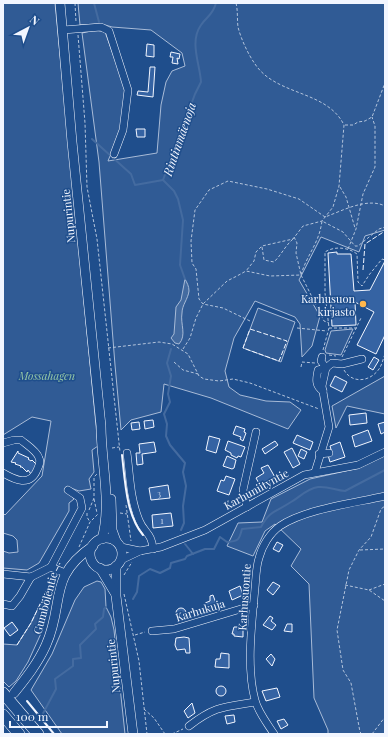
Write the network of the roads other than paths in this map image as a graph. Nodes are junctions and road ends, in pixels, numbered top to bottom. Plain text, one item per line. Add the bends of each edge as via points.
1 (60, 3) edge
2 (63, 30) junction
3 (114, 154) dead end
4 (322, 357) road end
5 (362, 359) dead end
6 (329, 365) junction
7 (101, 427) junction
8 (256, 432) dead end
9 (3, 444) edge
10 (385, 452) edge
11 (329, 453) dead end
12 (124, 454) road end
13 (319, 454) junction
14 (315, 472) junction
15 (3, 473) edge
16 (68, 490) dead end
17 (385, 496) edge
18 (247, 506) junction
19 (102, 539) junction
20 (118, 544) junction
21 (93, 546) junction
22 (153, 549) junction
23 (131, 553) junction
24 (75, 561) junction
25 (93, 561) junction
26 (118, 563) junction
27 (52, 567) junction
28 (100, 568) junction
29 (65, 573) junction
30 (3, 574) edge
31 (31, 577) junction
32 (116, 596) junction
33 (3, 604) edge
34 (254, 605) junction
35 (152, 631) road end
36 (8, 693) edge
37 (255, 702) junction
38 (3, 715) edge
39 (189, 726) road end
40 (19, 734) edge
41 (38, 734) edge
42 (132, 734) edge
43 (274, 734) edge

1 - 2 main road, Nupurintie
2 - 3 street via 102,27 109,31 128,90 123,130
2 - 7 main road, Nupurintie
4 - 6 street via 321,361
5 - 6 street
6 - 13 street via 323,376 325,411 329,427
7 - 19 main road, Nupurintie via 105,507
7 - 20 main road, Nupurintie via 106,448 112,530
8 - 18 street via 243,490
9 - 15 street via 21,440 39,457 40,462 34,477 28,480 22,481
10 - 14 street, Karhuniityntie via 358,465
11 - 13 street
12 - 22 street via 134,506 141,525 152,540
13 - 14 street
14 - 18 street, Karhuniityntie via 298,478
16 - 27 street via 80,498 82,508
17 - 34 street, Karhusuontie via 309,514 280,526 270,535 258,559
18 - 22 street, Karhuniityntie via 205,530
19 - 20 main road via 107,538
19 - 21 main road
20 - 23 street
20 - 26 main road
21 - 24 main road, Gumbölentie
21 - 25 main road
22 - 23 street, Karhuniityntie
23 - 26 street, Karhuniityntie
24 - 25 main road
24 - 29 main road, Gumbölentie
25 - 28 main road
26 - 28 main road via 106,570
26 - 32 main road, Nupurintie
27 - 29 street
27 - 31 street
28 - 32 main road, Nupurintie
29 - 36 main road, Gumbölentie via 46,646 35,666
30 - 31 street
31 - 33 street via 12,606
32 - 42 main road, Nupurintie
34 - 35 street, Karhukuja via 174,629
34 - 37 street, Karhusuontie via 251,662
36 - 41 highway
37 - 39 street via 219,707
37 - 43 street, Karhusuontie
38 - 40 highway

